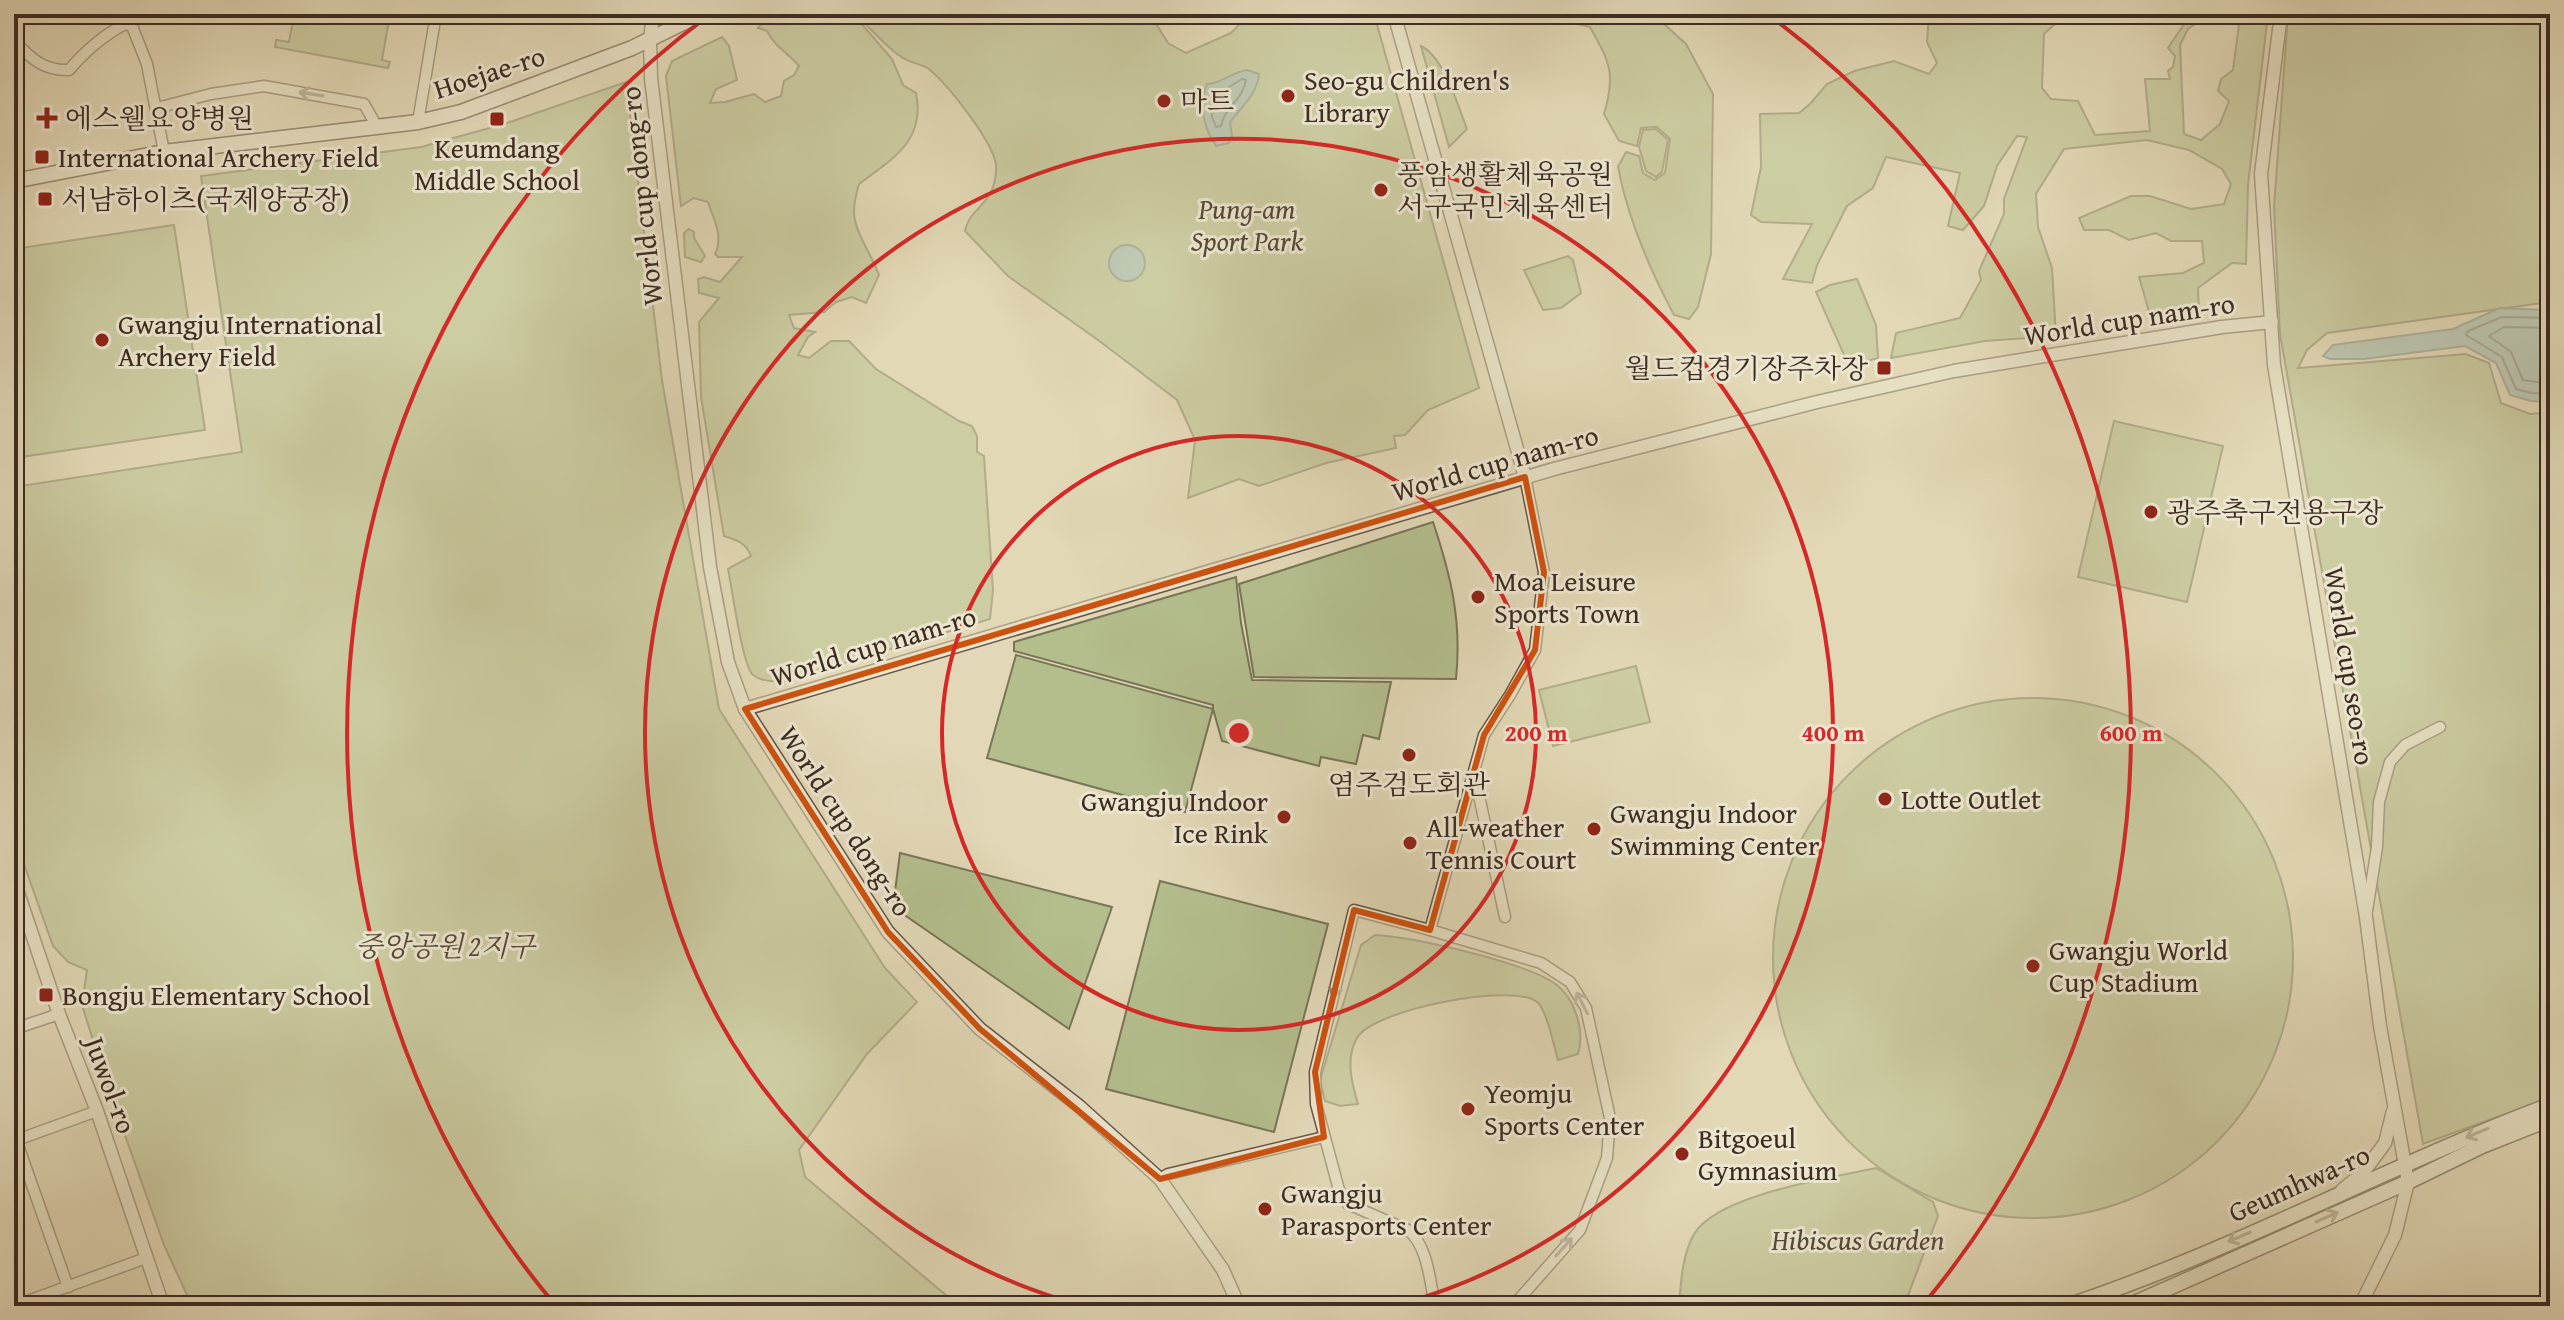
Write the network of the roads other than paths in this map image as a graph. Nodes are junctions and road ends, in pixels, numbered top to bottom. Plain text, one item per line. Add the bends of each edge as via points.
1 (436, 14) edge
2 (653, 14) edge
3 (701, 14) edge
4 (1394, 14) edge
5 (2281, 14) edge
6 (14, 41) edge
7 (650, 41) junction
8 (157, 108) junction
9 (418, 122) junction
10 (376, 125) junction
11 (164, 152) junction
12 (14, 181) edge
13 (2272, 322) junction
14 (1525, 477) junction
15 (745, 709) junction
16 (2440, 727) dead end
17 (1474, 775) junction
18 (14, 881) edge
19 (1505, 917) dead end
20 (2366, 917) junction
21 (1430, 930) junction
22 (59, 1014) junction
23 (14, 1029) edge
24 (2550, 1105) edge
25 (2394, 1108) junction
26 (97, 1111) junction
27 (2550, 1119) edge
28 (1324, 1137) junction
29 (15, 1138) edge
30 (2404, 1165) junction
31 (1160, 1179) junction
32 (2408, 1182) junction
33 (2334, 1197) junction
34 (146, 1258) junction
35 (68, 1287) junction
36 (14, 1306) edge
37 (163, 1306) edge
38 (1239, 1306) edge
39 (1435, 1306) edge
40 (1513, 1306) edge
41 (2067, 1306) edge
42 (2128, 1306) edge
43 (2360, 1306) edge

1 - 9 street
2 - 7 street, World cup dong-ro
3 - 7 main road, Hoejae-ro
4 - 14 street
5 - 13 street, World cup seo-ro via 2261,174
6 - 8 street via 43,67 69,70 100,38 125,24 132,26
7 - 9 main road, Hoejae-ro via 461,112
7 - 15 street, World cup dong-ro via 710,567 728,662
10 -> 8 street via 364,104 264,86
8 - 11 street
9 - 10 main road, Hoejae-ro
10 - 11 main road, Hoejae-ro
11 - 12 main road, Hoejae-ro
13 - 14 street, World cup nam-ro via 1954,371
13 - 20 street, World cup seo-ro via 2274,365
14 - 15 street, World cup nam-ro
14 - 17 street via 1544,572 1535,650 1484,735
15 - 31 street, World cup dong-ro via 888,932 980,1029 1098,1122
16 - 20 street via 2405,745 2390,762 2379,802
17 - 19 street
17 - 21 street
18 - 22 street, Juwol-ro
20 - 25 street, World cup seo-ro
21 -> 28 street via 1354,910 1315,1072
40 -> 21 street via 1580,1230 1600,1182 1611,1129 1599,1061 1586,1008 1560,974 1533,960
22 - 23 street
22 - 26 street, Juwol-ro
24 -> 30 main road, Geumhwa-ro
25 - 30 street, World cup seo-ro
25 - 33 street via 2385,1143 2363,1173
26 - 29 street
26 - 34 street, Juwol-ro
27 - 32 main road, Geumhwa-ro
28 - 31 street
28 - 39 street via 1348,1204 1416,1236
29 - 35 street
30 - 32 street, World cup seo-ro
30 - 33 main road, Geumhwa-ro
31 - 38 street, World cup dong-ro via 1223,1270
42 -> 32 main road, Geumhwa-ro
32 - 43 street via 2395,1235
33 -> 41 main road, Geumhwa-ro
34 - 35 street
34 - 37 street, Juwol-ro
35 - 36 street

